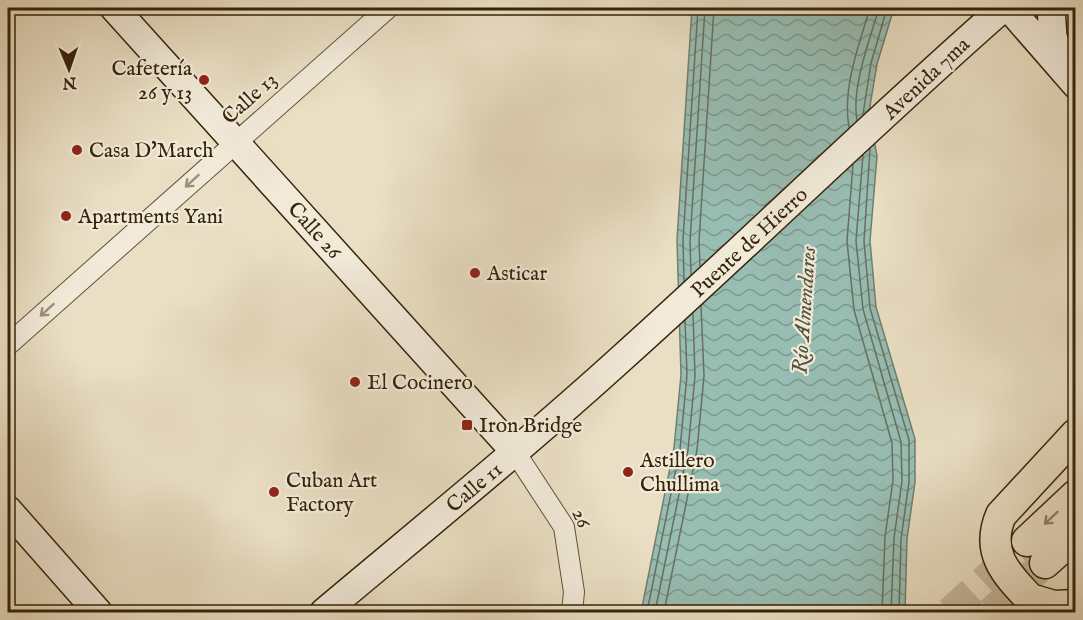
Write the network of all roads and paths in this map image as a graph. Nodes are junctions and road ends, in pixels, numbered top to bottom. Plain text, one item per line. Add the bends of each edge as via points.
1 (114, 8) edge
2 (388, 8) edge
3 (1003, 8) edge
4 (1009, 8) edge
5 (1051, 8) edge
6 (1071, 80) edge
7 (876, 126) joint
8 (236, 142) junction
9 (8, 345) edge
10 (622, 358) joint
11 (1076, 434) edge
12 (515, 452) junction
13 (1076, 495) edge
14 (8, 510) edge
15 (1076, 534) edge
16 (1076, 605) edge
17 (1036, 606) edge
18 (98, 612) edge
19 (324, 612) edge
20 (572, 612) edge

1 - 8 street, Calle 26
2 - 8 street, Calle 13
3 - 7 street, Avenida 7ma via 930,71
4 - 6 street
5 - 6 street via 1053,37
7 - 10 street, Puente de Hierro
8 -> 9 street, Calle 13
8 - 12 street, Calle 26
10 - 12 street, Calle 11
11 - 17 main road via 1001,515 995,529 997,560
12 - 19 street, Calle 11
12 - 20 street, 26 via 564,527 574,592
13 -> 15 main road via 1036,552
14 - 18 street
16 - 17 main road

